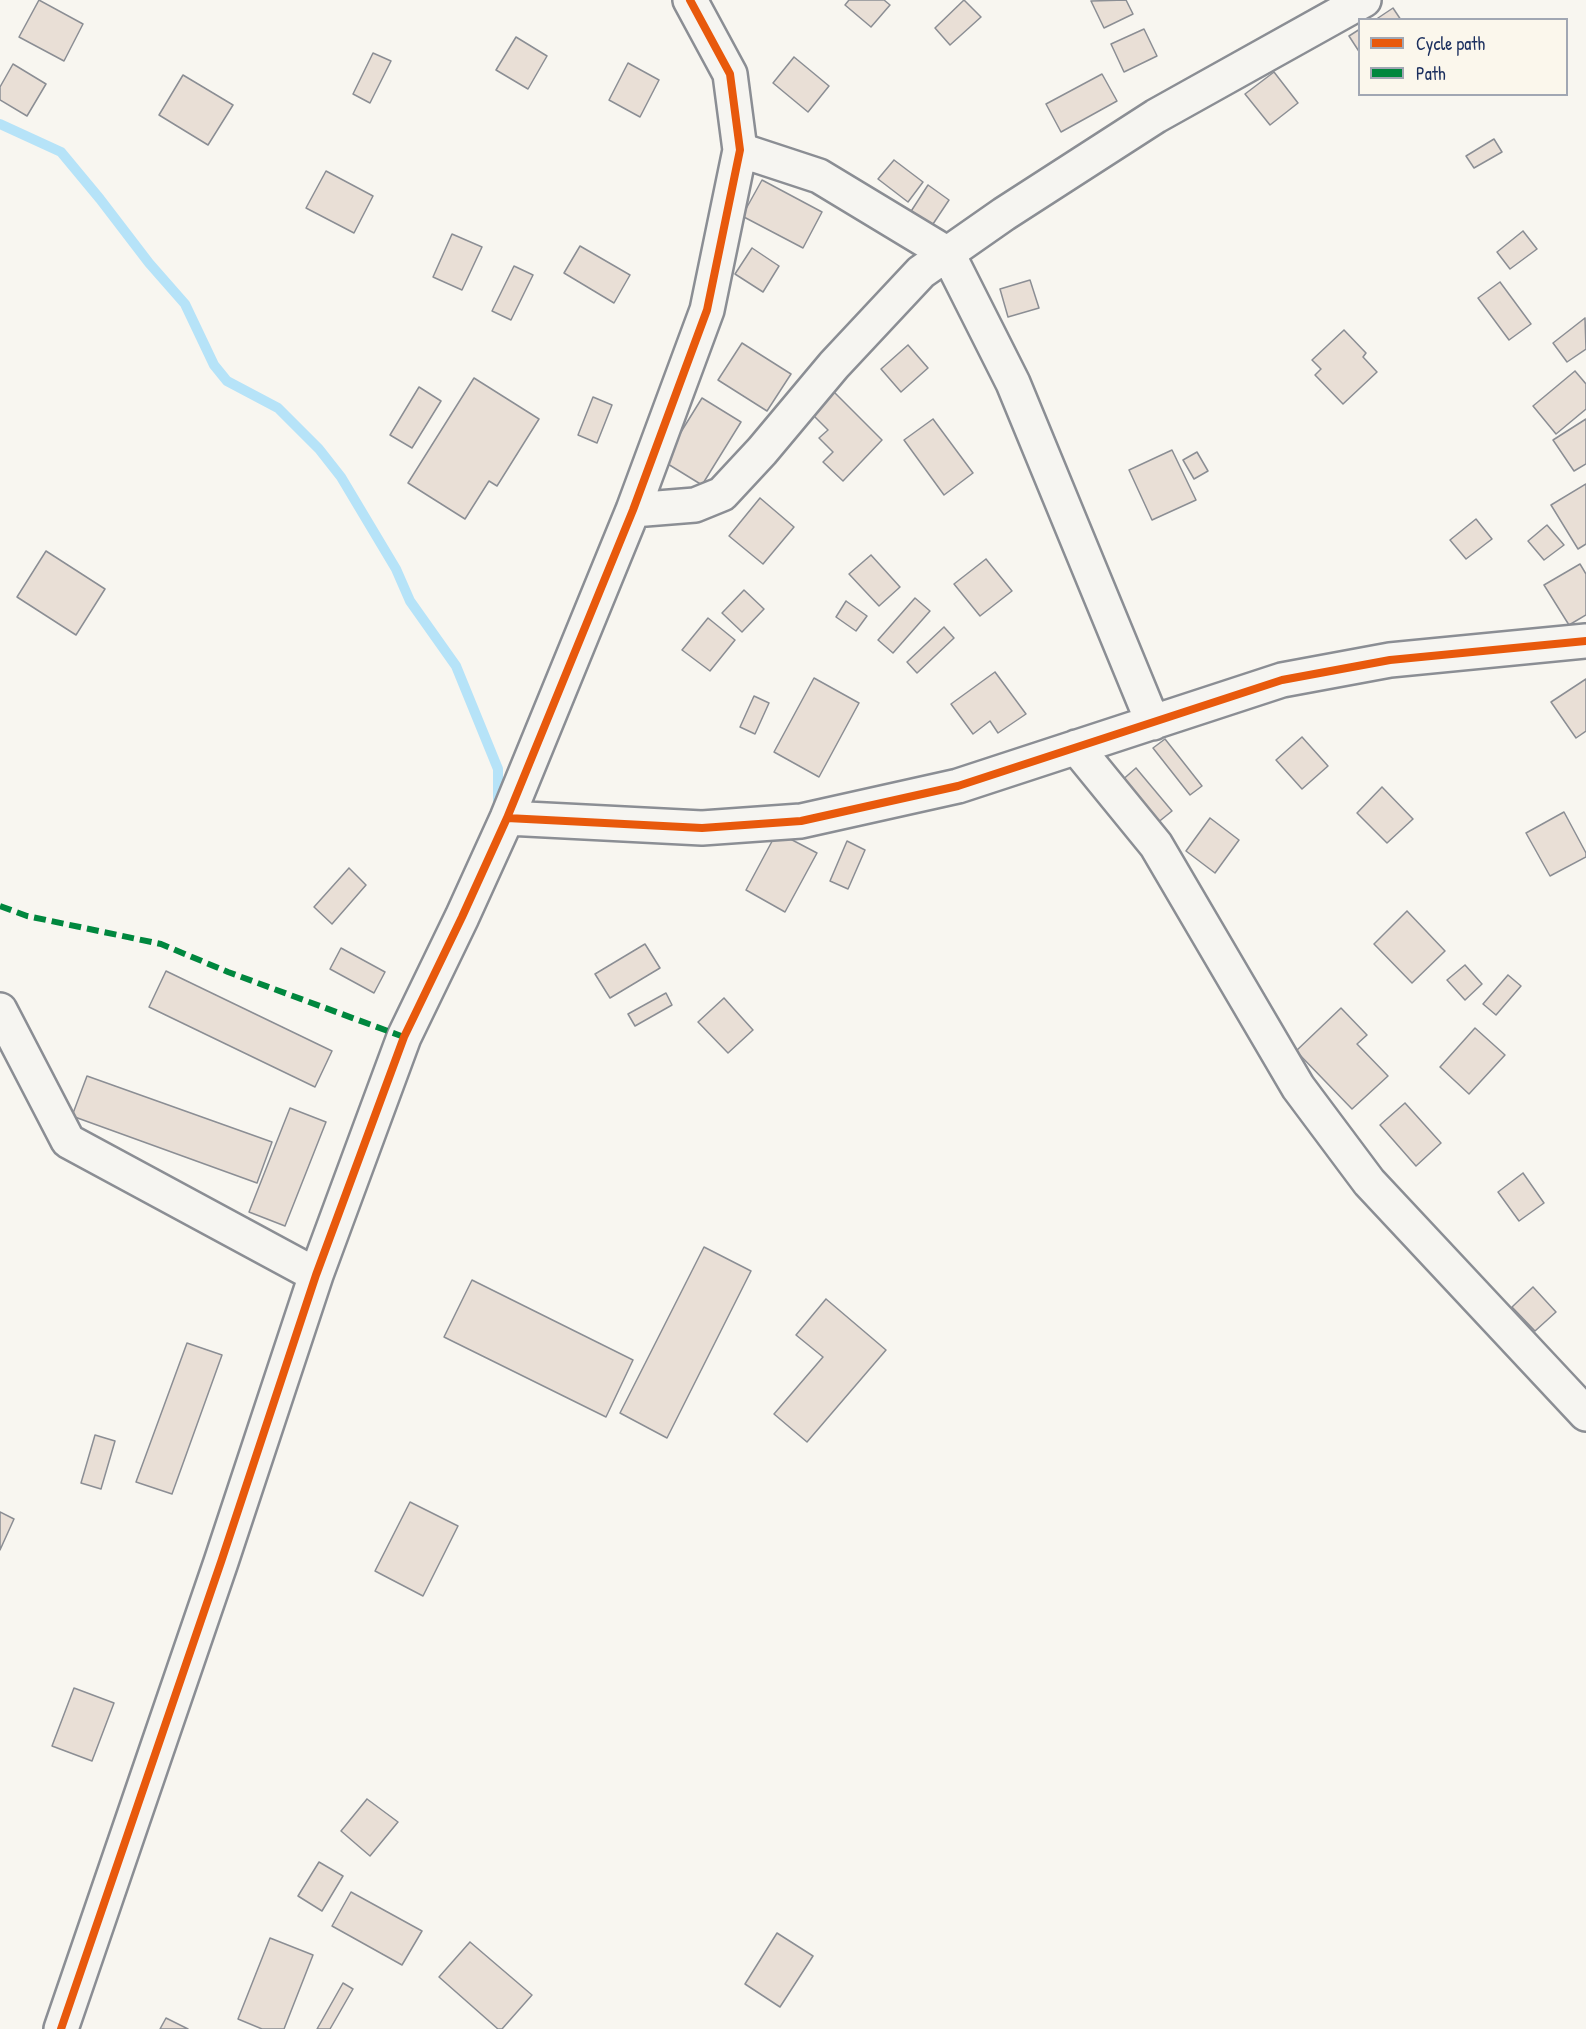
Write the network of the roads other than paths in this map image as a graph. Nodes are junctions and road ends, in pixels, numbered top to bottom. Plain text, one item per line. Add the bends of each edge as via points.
1 (690, 0) edge
2 (1364, 0) edge
3 (740, 150) junction
4 (948, 254) junction
5 (633, 510) junction
6 (1586, 641) edge
7 (1153, 723) junction
8 (1076, 747) junction
9 (507, 818) junction
10 (0, 1011) edge
11 (316, 1275) junction
12 (1586, 1414) edge
13 (62, 2029) edge

1 - 3 street via 730,74
2 - 4 street via 1156,116
3 - 4 street via 819,176
3 - 5 street via 707,310
4 - 5 street via 921,272 722,494 695,505
4 - 7 street via 1012,383
5 - 9 street
6 - 7 street via 1390,660 1282,680
7 - 8 street
8 - 9 street via 958,786 801,821 702,828
8 - 12 street via 1156,844 1298,1087 1369,1182
9 - 11 street via 404,1037
10 - 11 street via 68,1141
11 - 13 street

